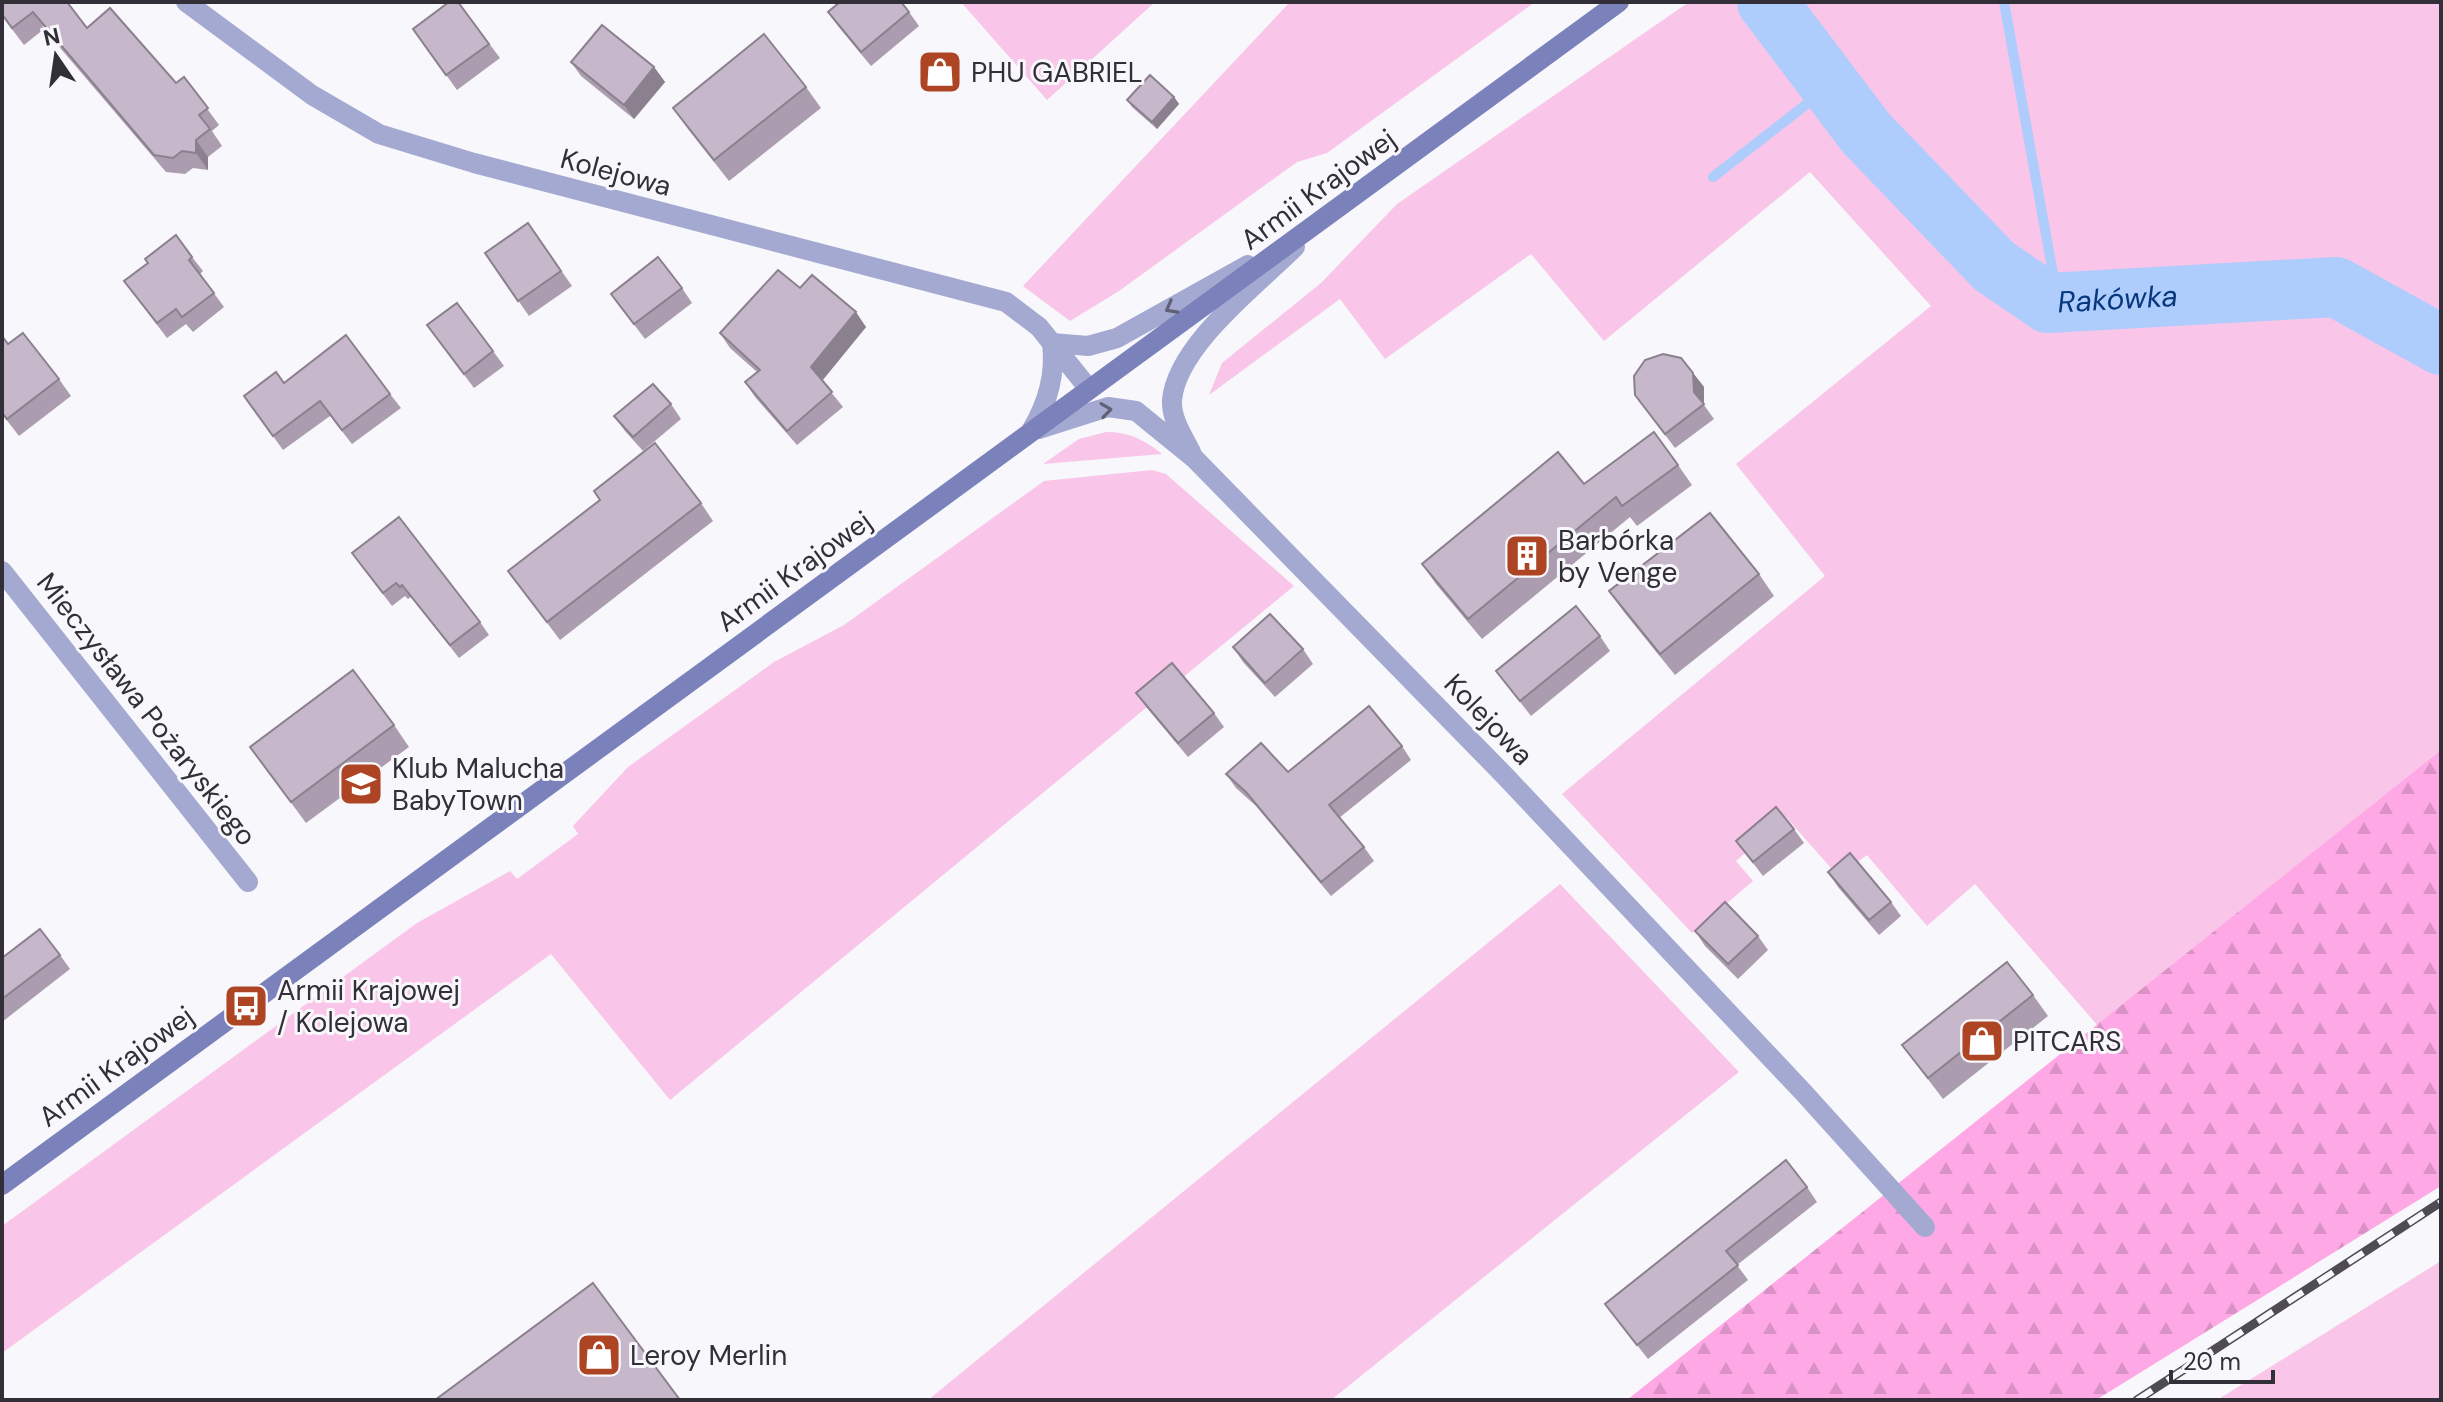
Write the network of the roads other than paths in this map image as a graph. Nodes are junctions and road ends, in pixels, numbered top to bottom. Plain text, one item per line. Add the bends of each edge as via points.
1 (186, 2) edge
2 (1619, 2) edge
3 (1313, 229) junction
4 (1052, 343) junction
5 (1089, 389) junction
6 (1031, 431) junction
7 (1195, 459) junction
8 (2, 571) edge
9 (248, 882) dead end
10 (2, 1185) edge
11 (1925, 1227) dead end

1 - 4 street, Kolejowa via 312,95 379,134 996,297 1018,308
2 - 3 street, Armii Krajowej
3 -> 4 street via 1117,338 1088,346
3 - 5 street, Armii Krajowej
3 - 7 street via 1192,350 1178,377 1174,418
4 - 5 street, Kolejowa
4 - 6 street via 1051,387
5 - 6 street, Armii Krajowej
6 -> 7 street, Kolejowa via 1108,407 1136,411
6 - 10 street, Armii Krajowej
7 - 11 street, Kolejowa via 1495,766
8 - 9 street, Mieczysława Pożaryskiego

